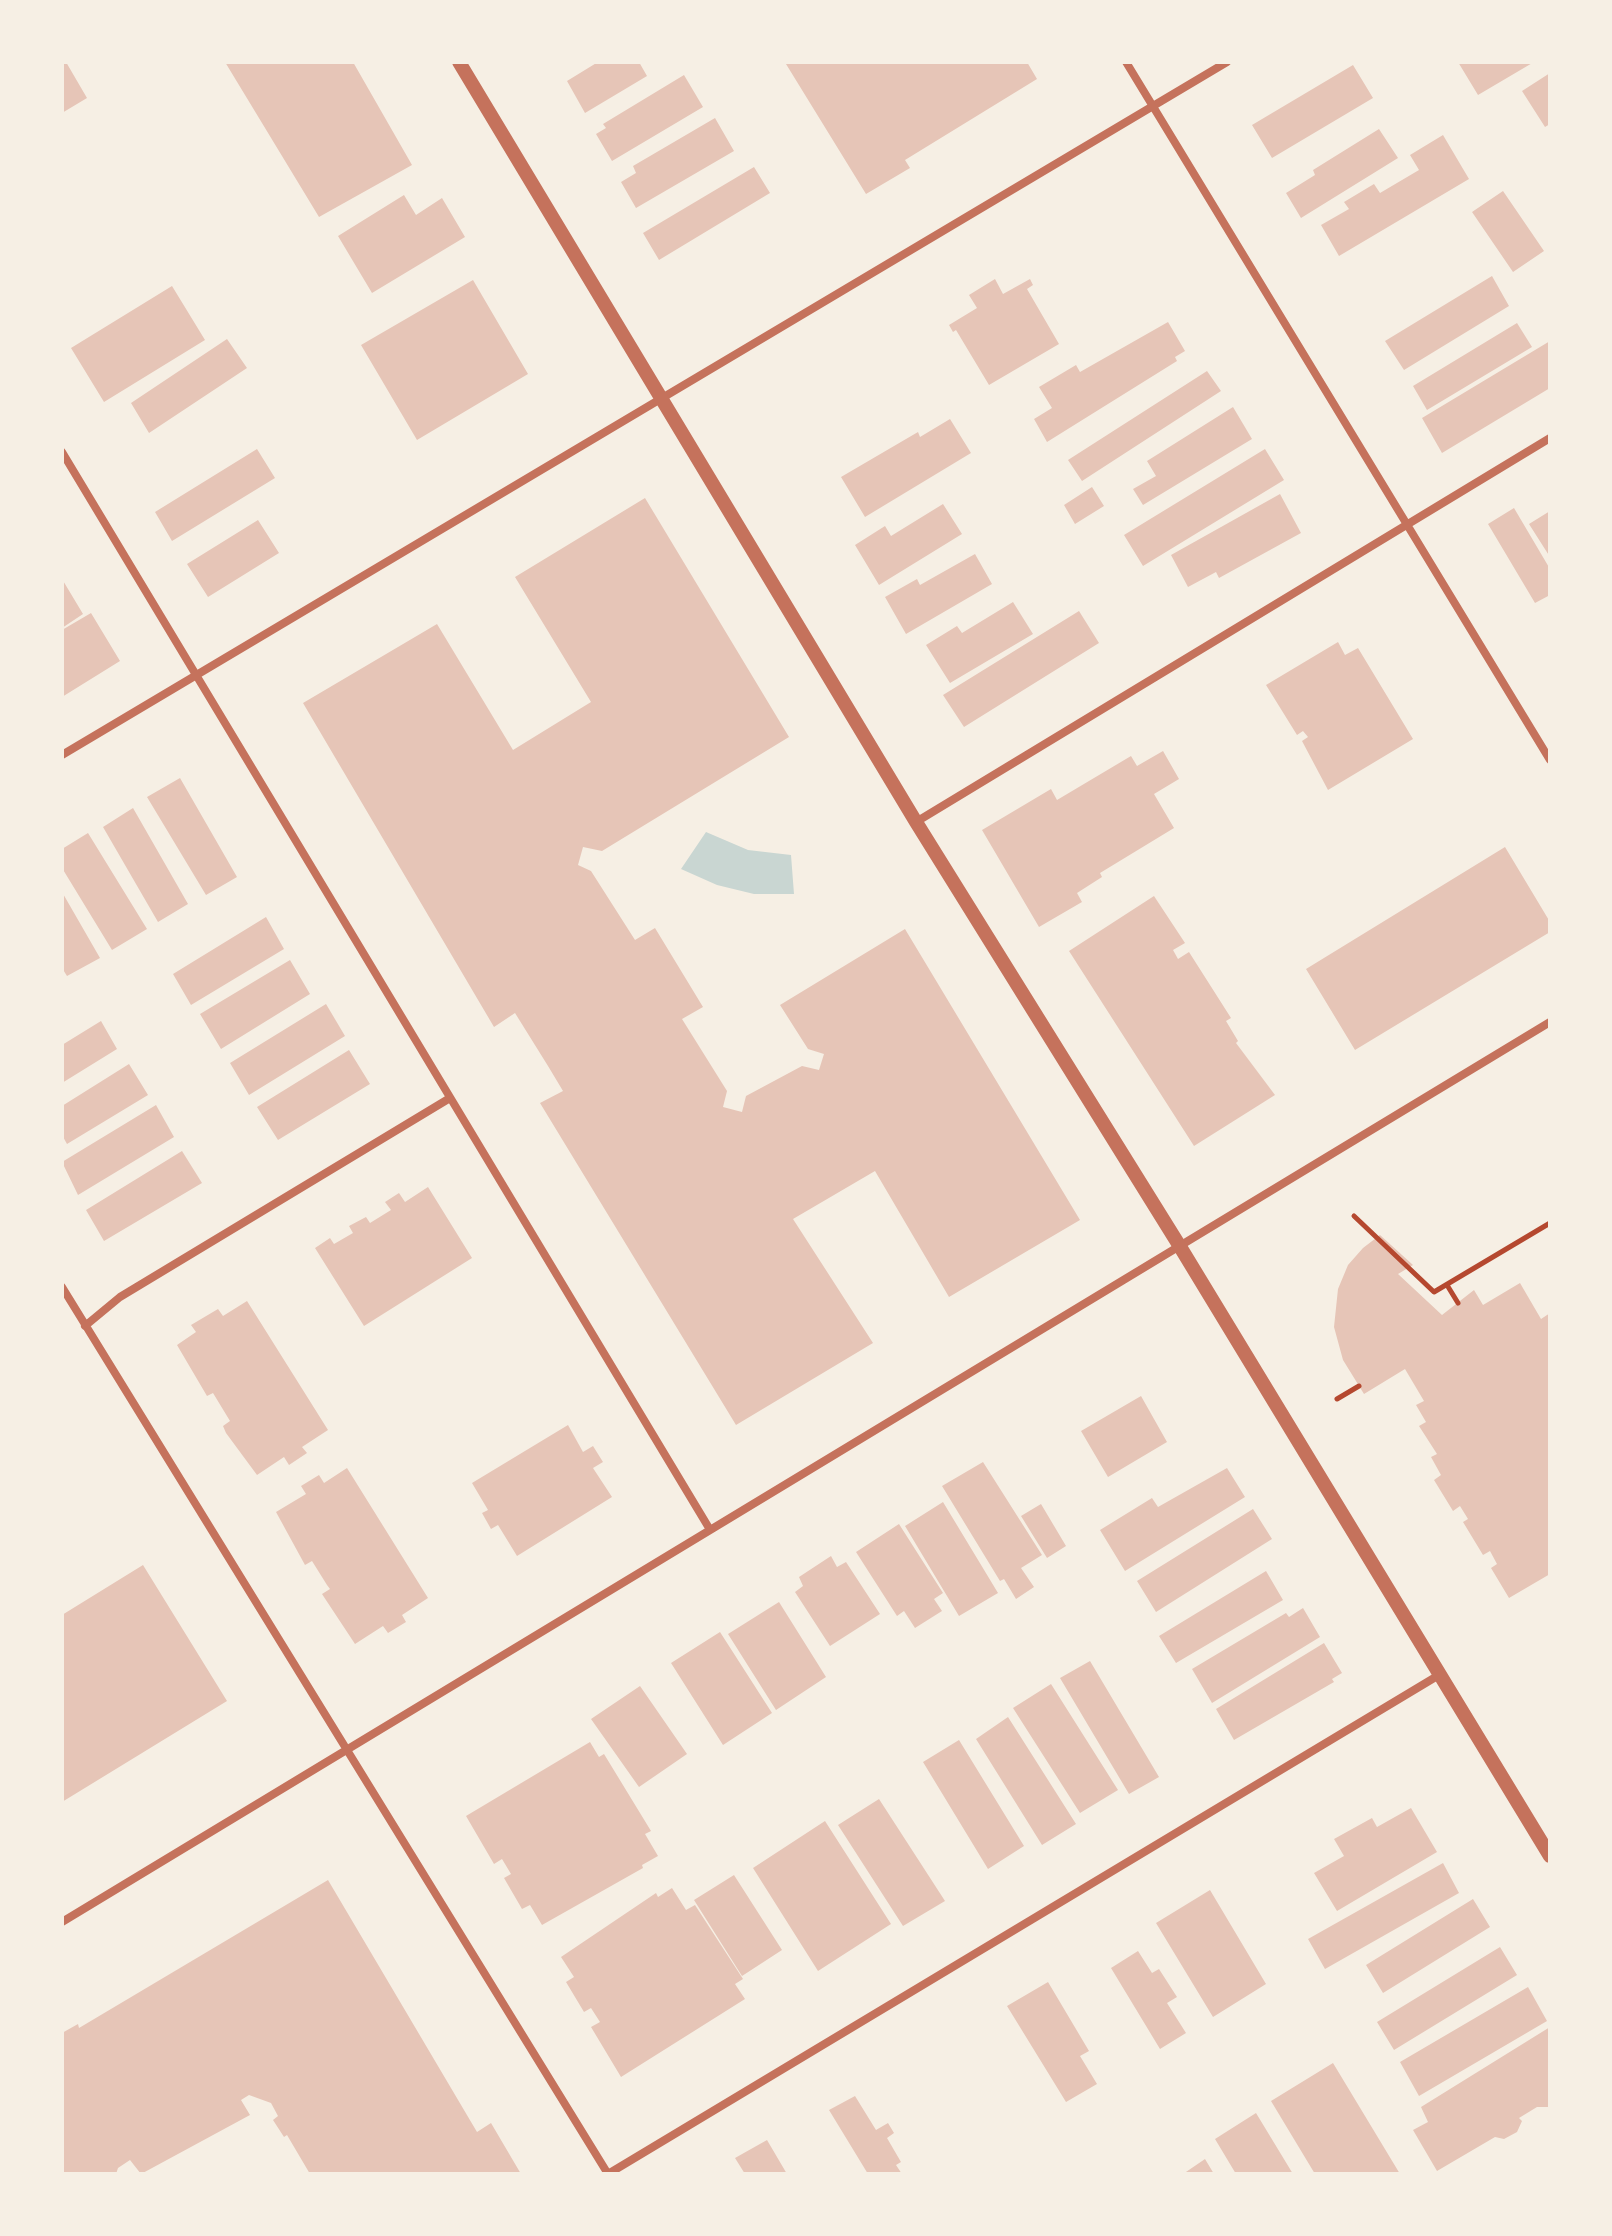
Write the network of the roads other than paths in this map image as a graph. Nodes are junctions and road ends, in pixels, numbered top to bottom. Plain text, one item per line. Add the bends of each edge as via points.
1 (459, 62) edge
2 (1126, 62) edge
3 (1227, 62) edge
4 (1154, 107) junction
5 (662, 401) junction
6 (1550, 438) edge
7 (62, 452) edge
8 (1408, 524) junction
9 (196, 674) junction
10 (62, 755) edge
11 (1550, 760) edge
12 (916, 822) junction
13 (1550, 1022) edge
14 (450, 1098) junction
15 (1179, 1245) junction
16 (62, 1287) edge
17 (85, 1326) junction
18 (709, 1528) junction
19 (1439, 1675) junction
20 (344, 1749) junction
21 (1550, 1856) edge
22 (62, 1922) edge
23 (608, 2174) edge

1 - 5 street
2 - 4 street
3 - 4 street
4 - 5 street
4 - 8 street
5 - 9 street
5 - 12 street
6 - 8 street
7 - 9 street
8 - 11 street
8 - 12 street
9 - 10 street
9 - 14 street
12 - 15 street
13 - 15 street
14 - 17 street via 120,1297
14 - 18 street
15 - 18 street
15 - 19 street
16 - 17 street
17 - 20 street
18 - 20 street
19 - 21 street
19 - 23 street
20 - 22 street
20 - 23 street

